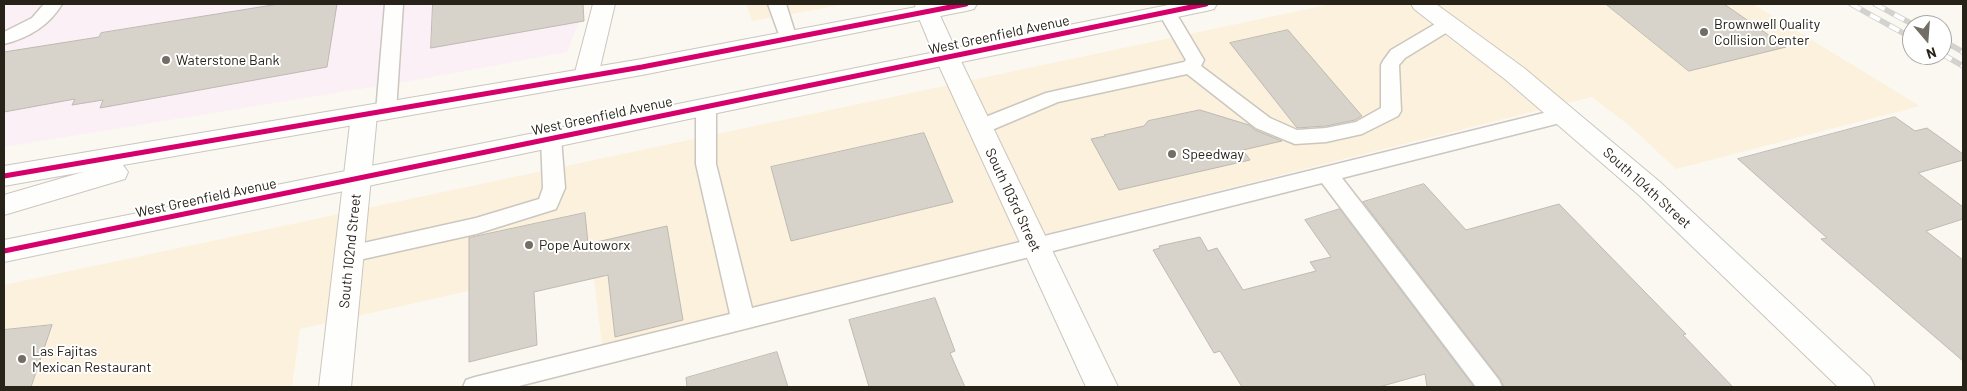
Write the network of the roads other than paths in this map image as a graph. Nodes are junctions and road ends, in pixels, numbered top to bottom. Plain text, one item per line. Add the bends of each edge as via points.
1 (53, 4) edge
2 (394, 4) edge
3 (604, 4) edge
4 (777, 4) edge
5 (966, 4) edge
6 (1206, 4) edge
7 (1422, 4) edge
8 (926, 8) edge
9 (1167, 12) junction
10 (1448, 24) junction
11 (4, 38) edge
12 (788, 39) junction
13 (947, 57) junction
14 (1190, 67) junction
15 (586, 76) junction
16 (706, 106) junction
17 (375, 114) junction
18 (1564, 115) junction
19 (980, 127) junction
20 (551, 138) junction
21 (172, 148) junction
22 (1327, 174) junction
23 (4, 176) edge
24 (358, 177) junction
25 (4, 205) edge
26 (1035, 246) junction
27 (4, 251) edge
28 (350, 254) junction
29 (743, 319) junction
30 (335, 387) edge
31 (475, 387) edge
32 (1102, 387) edge
33 (1490, 387) edge
34 (1859, 387) edge

1 - 11 lane via 48,15 30,28
2 - 17 lane
3 - 15 main road
4 - 12 lane
5 - 8 main road
6 - 9 main road, West Greenfield Avenue
7 - 10 main road, South 104th Street
8 - 12 main road
8 - 13 main road, South 103rd Street
9 - 13 main road, West Greenfield Avenue
9 - 14 lane via 1195,60
10 - 14 lane via 1398,54 1390,65 1391,111 1362,126 1326,135 1295,137 1263,123
10 - 18 main road, South 104th Street
12 - 15 main road
13 - 16 main road, West Greenfield Avenue
13 - 19 main road, South 103rd Street
14 - 19 lane via 1052,96
15 - 17 main road
16 - 20 main road, West Greenfield Avenue
16 - 29 lane via 706,164
17 - 21 main road
17 - 24 main road, South 102nd Street
18 - 22 lane
18 - 34 main road, South 104th Street via 1650,189
19 - 26 main road, South 103rd Street
20 - 24 main road, West Greenfield Avenue
20 - 28 lane via 554,188 548,204 476,226
21 - 23 main road
21 - 25 main road via 109,175
22 - 26 lane
22 - 33 lane
24 - 27 main road, West Greenfield Avenue
24 - 28 main road, South 102nd Street
26 - 29 lane
26 - 32 main road, South 103rd Street
28 - 30 main road, South 102nd Street
29 - 31 lane

